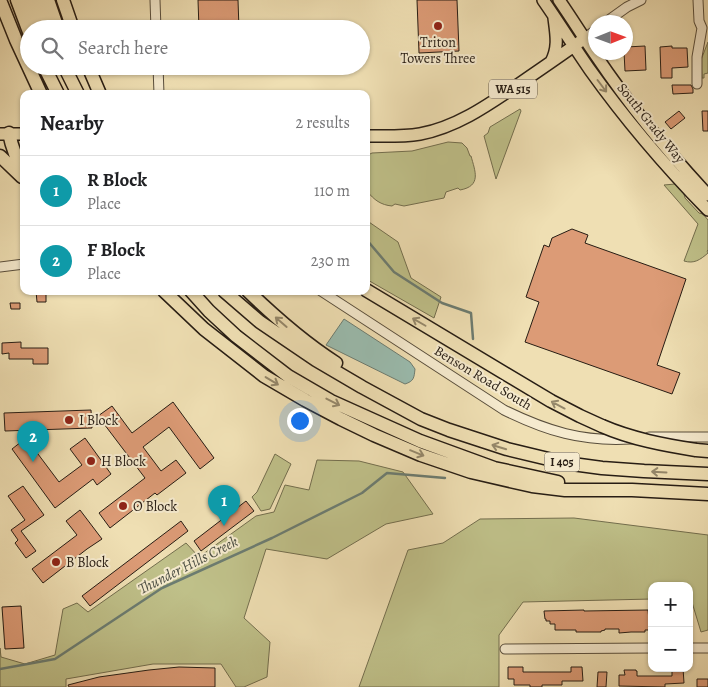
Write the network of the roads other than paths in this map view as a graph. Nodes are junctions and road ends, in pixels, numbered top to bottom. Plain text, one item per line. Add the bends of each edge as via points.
1 (0, 0) edge
2 (17, 0) edge
3 (28, 0) edge
4 (39, 0) edge
5 (48, 0) edge
6 (63, 0) edge
7 (155, 0) edge
8 (543, 0) edge
9 (559, 0) edge
10 (641, 0) edge
11 (698, 0) edge
12 (616, 15) edge
13 (554, 16) junction
14 (24, 20) edge
15 (35, 20) edge
16 (45, 20) edge
17 (55, 20) edge
18 (70, 20) edge
19 (156, 20) edge
20 (705, 30) edge
21 (588, 36) edge
22 (585, 38) junction
23 (574, 46) junction
24 (20, 49) edge
25 (551, 62) junction
26 (32, 75) edge
27 (48, 75) edge
28 (52, 75) edge
29 (68, 75) edge
30 (75, 75) edge
31 (92, 75) edge
32 (158, 75) edge
33 (697, 84) dead end
34 (39, 90) edge
35 (56, 90) edge
36 (56, 90) edge
37 (76, 90) edge
38 (81, 90) edge
39 (98, 90) edge
40 (159, 90) edge
41 (5, 134) edge
42 (20, 134) edge
43 (370, 136) edge
44 (0, 156) edge
45 (20, 164) edge
46 (20, 175) edge
47 (708, 195) edge
48 (708, 210) edge
49 (20, 264) edge
50 (0, 267) edge
51 (370, 292) edge
52 (168, 295) edge
53 (188, 295) edge
54 (194, 295) edge
55 (229, 295) edge
56 (252, 295) edge
57 (327, 295) edge
58 (210, 311) junction
59 (421, 419) junction
60 (708, 438) edge
61 (702, 450) edge
62 (708, 474) edge
63 (632, 490) junction
64 (708, 494) edge
65 (648, 648) edge
66 (693, 648) edge
67 (708, 648) edge
68 (505, 649) dead end

1 - 24 highway
2 - 14 highway
3 - 15 highway
4 - 16 highway
5 - 17 highway
6 - 18 highway
7 - 19 street
8 - 13 main road, South Grady Way
9 - 22 main road, South Grady Way
10 - 12 street
11 - 20 street via 699,21
13 - 23 main road, South Grady Way
13 - 25 main road via 556,53
20 - 33 street via 697,57
21 - 22 street
22 - 23 main road, WA 515
22 - 47 main road, South Grady Way via 644,121
23 - 25 main road, WA 515
23 -> 48 main road, South Grady Way via 616,104
25 - 43 main road, WA 515 via 485,108 450,125 420,134
26 - 34 highway
27 - 35 highway
28 - 36 highway
29 - 37 highway
30 - 38 highway
31 - 39 highway
32 - 40 street
41 - 42 main road
41 - 45 highway
44 - 46 highway
49 - 50 street
61 -> 51 highway, bridge via 642,439 580,416
52 -> 63 highway via 204,329 264,376 341,419 421,455 471,472 532,486 565,490
53 - 58 highway
54 - 58 highway, I 405
55 - 59 highway, I 405 via 288,342
59 -> 56 highway via 389,394 298,337
57 - 60 street, Benson Road South via 526,421 565,434 604,439
58 -> 63 highway, I 405 via 236,336 288,376 331,401 420,441 494,468 570,484
62 -> 59 highway, I 405 via 635,471 564,463 484,442
63 - 64 highway, I 405
65 - 68 street
66 - 67 street

